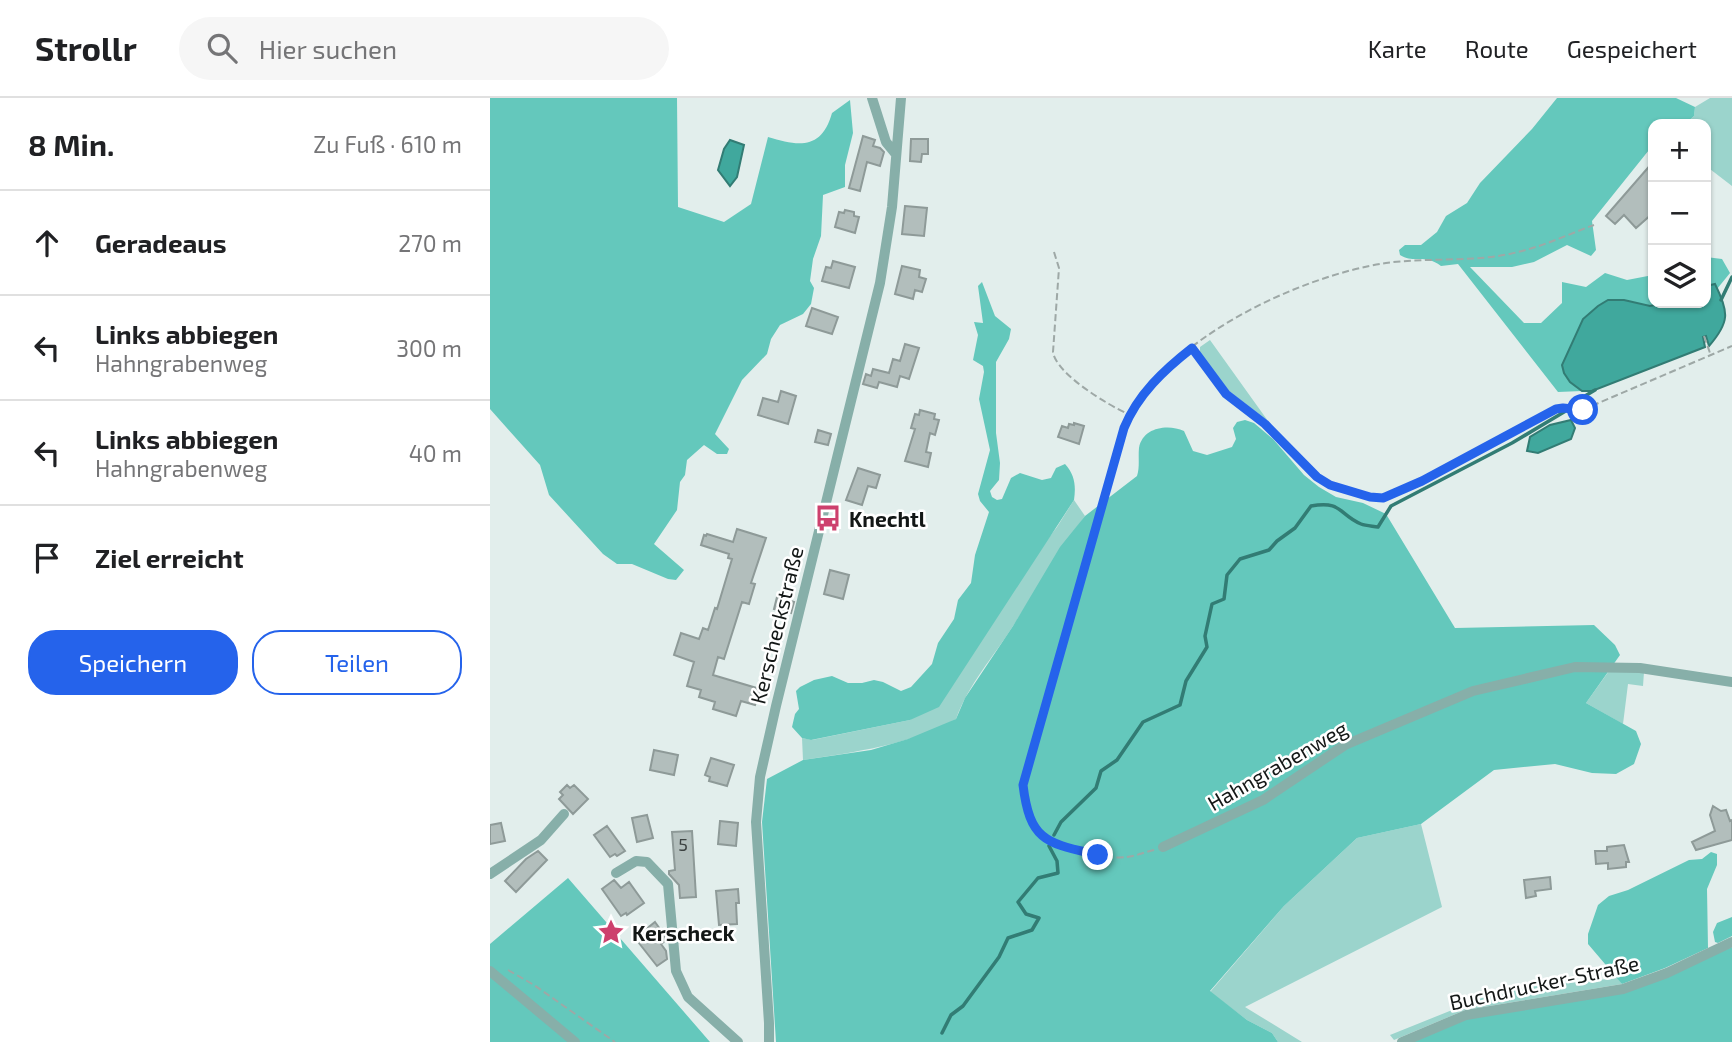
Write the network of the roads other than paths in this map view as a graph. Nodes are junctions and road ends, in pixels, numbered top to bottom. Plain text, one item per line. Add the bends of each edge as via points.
1 (872, 98) edge
2 (901, 98) edge
3 (895, 153) junction
4 (1732, 682) edge
5 (564, 814) dead end
6 (1163, 847) road end
7 (616, 873) dead end
8 (490, 874) edge
9 (1732, 942) edge
10 (490, 971) edge
11 (575, 1042) edge
12 (738, 1042) edge
13 (769, 1042) edge
14 (1402, 1042) edge

1 - 3 street via 886,142
2 - 3 street, Kerscheckstraße
3 - 13 street, Kerscheckstraße via 880,283 757,797
4 - 6 street, Hahngrabenweg via 1640,668 1575,667 1473,691 1345,745 1263,800
5 - 8 street via 541,840
7 - 12 street via 636,861 647,862 668,884 676,971 688,997
9 - 14 street, Buchdrucker-Straße via 1623,989 1476,1013
10 - 11 street

